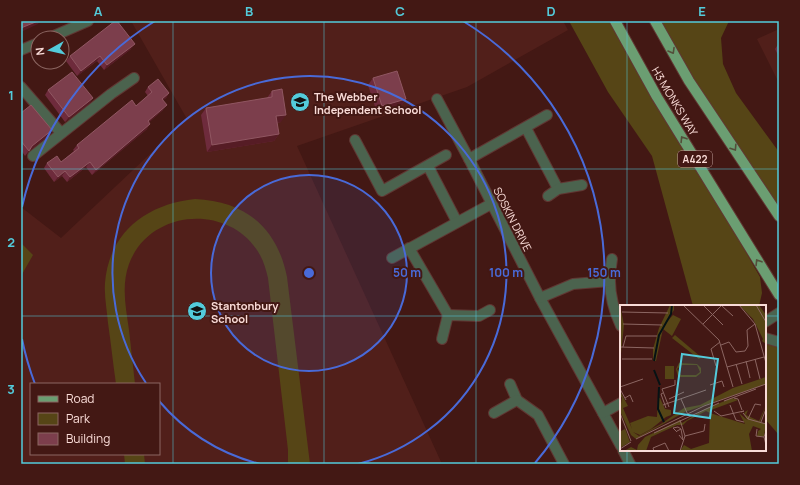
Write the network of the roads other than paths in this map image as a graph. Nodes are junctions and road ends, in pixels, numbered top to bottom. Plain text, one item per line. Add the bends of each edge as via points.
1 (88, 21) edge
2 (615, 21) edge
3 (654, 21) edge
4 (70, 24) edge
5 (61, 30) edge
6 (134, 78) dead end
7 (21, 87) edge
8 (437, 99) dead end
9 (547, 115) dead end
10 (526, 128) junction
11 (61, 133) junction
12 (355, 140) dead end
13 (33, 156) dead end
14 (446, 156) dead end
15 (469, 159) junction
16 (428, 166) junction
17 (582, 185) dead end
18 (558, 189) junction
19 (548, 196) dead end
20 (491, 204) junction
21 (779, 216) edge
22 (457, 222) junction
23 (410, 248) junction
24 (392, 258) dead end
25 (612, 259) dead end
26 (610, 281) junction
27 (779, 295) edge
28 (540, 298) junction
29 (490, 310) dead end
30 (779, 313) edge
31 (448, 315) junction
32 (766, 321) edge
33 (620, 324) edge
34 (766, 338) edge
35 (442, 339) dead end
36 (779, 342) edge
37 (510, 384) dead end
38 (517, 400) junction
39 (620, 404) edge
40 (494, 413) dead end
41 (603, 413) junction
42 (620, 444) edge
43 (624, 451) edge
44 (564, 464) edge
45 (630, 464) edge

1 - 4 street
27 -> 2 main road, H3 MONKS WAY / A422 via 657,97
3 -> 21 main road, H3 MONKS WAY via 690,81
4 - 5 street
6 - 11 street via 107,91
7 - 11 street
8 - 15 street, SOSKIN DRIVE
9 - 10 street
10 - 15 street
10 - 18 street
11 - 13 street
12 - 16 street via 382,191
14 - 16 street
15 - 20 street, SOSKIN DRIVE
16 - 22 street
17 - 18 street
18 - 19 street
20 - 22 street
20 - 28 street, SOSKIN DRIVE
22 - 23 street
23 - 24 street
23 - 31 street
25 - 26 street
26 - 28 street via 574,284
26 - 33 street
28 - 41 street, SOSKIN DRIVE
29 - 31 street via 479,316
30 - 32 street
31 - 35 street
34 - 36 street
37 - 38 street
38 - 40 street
38 - 44 street via 538,415
39 - 41 street
41 - 42 street, SOSKIN DRIVE
43 - 45 street

